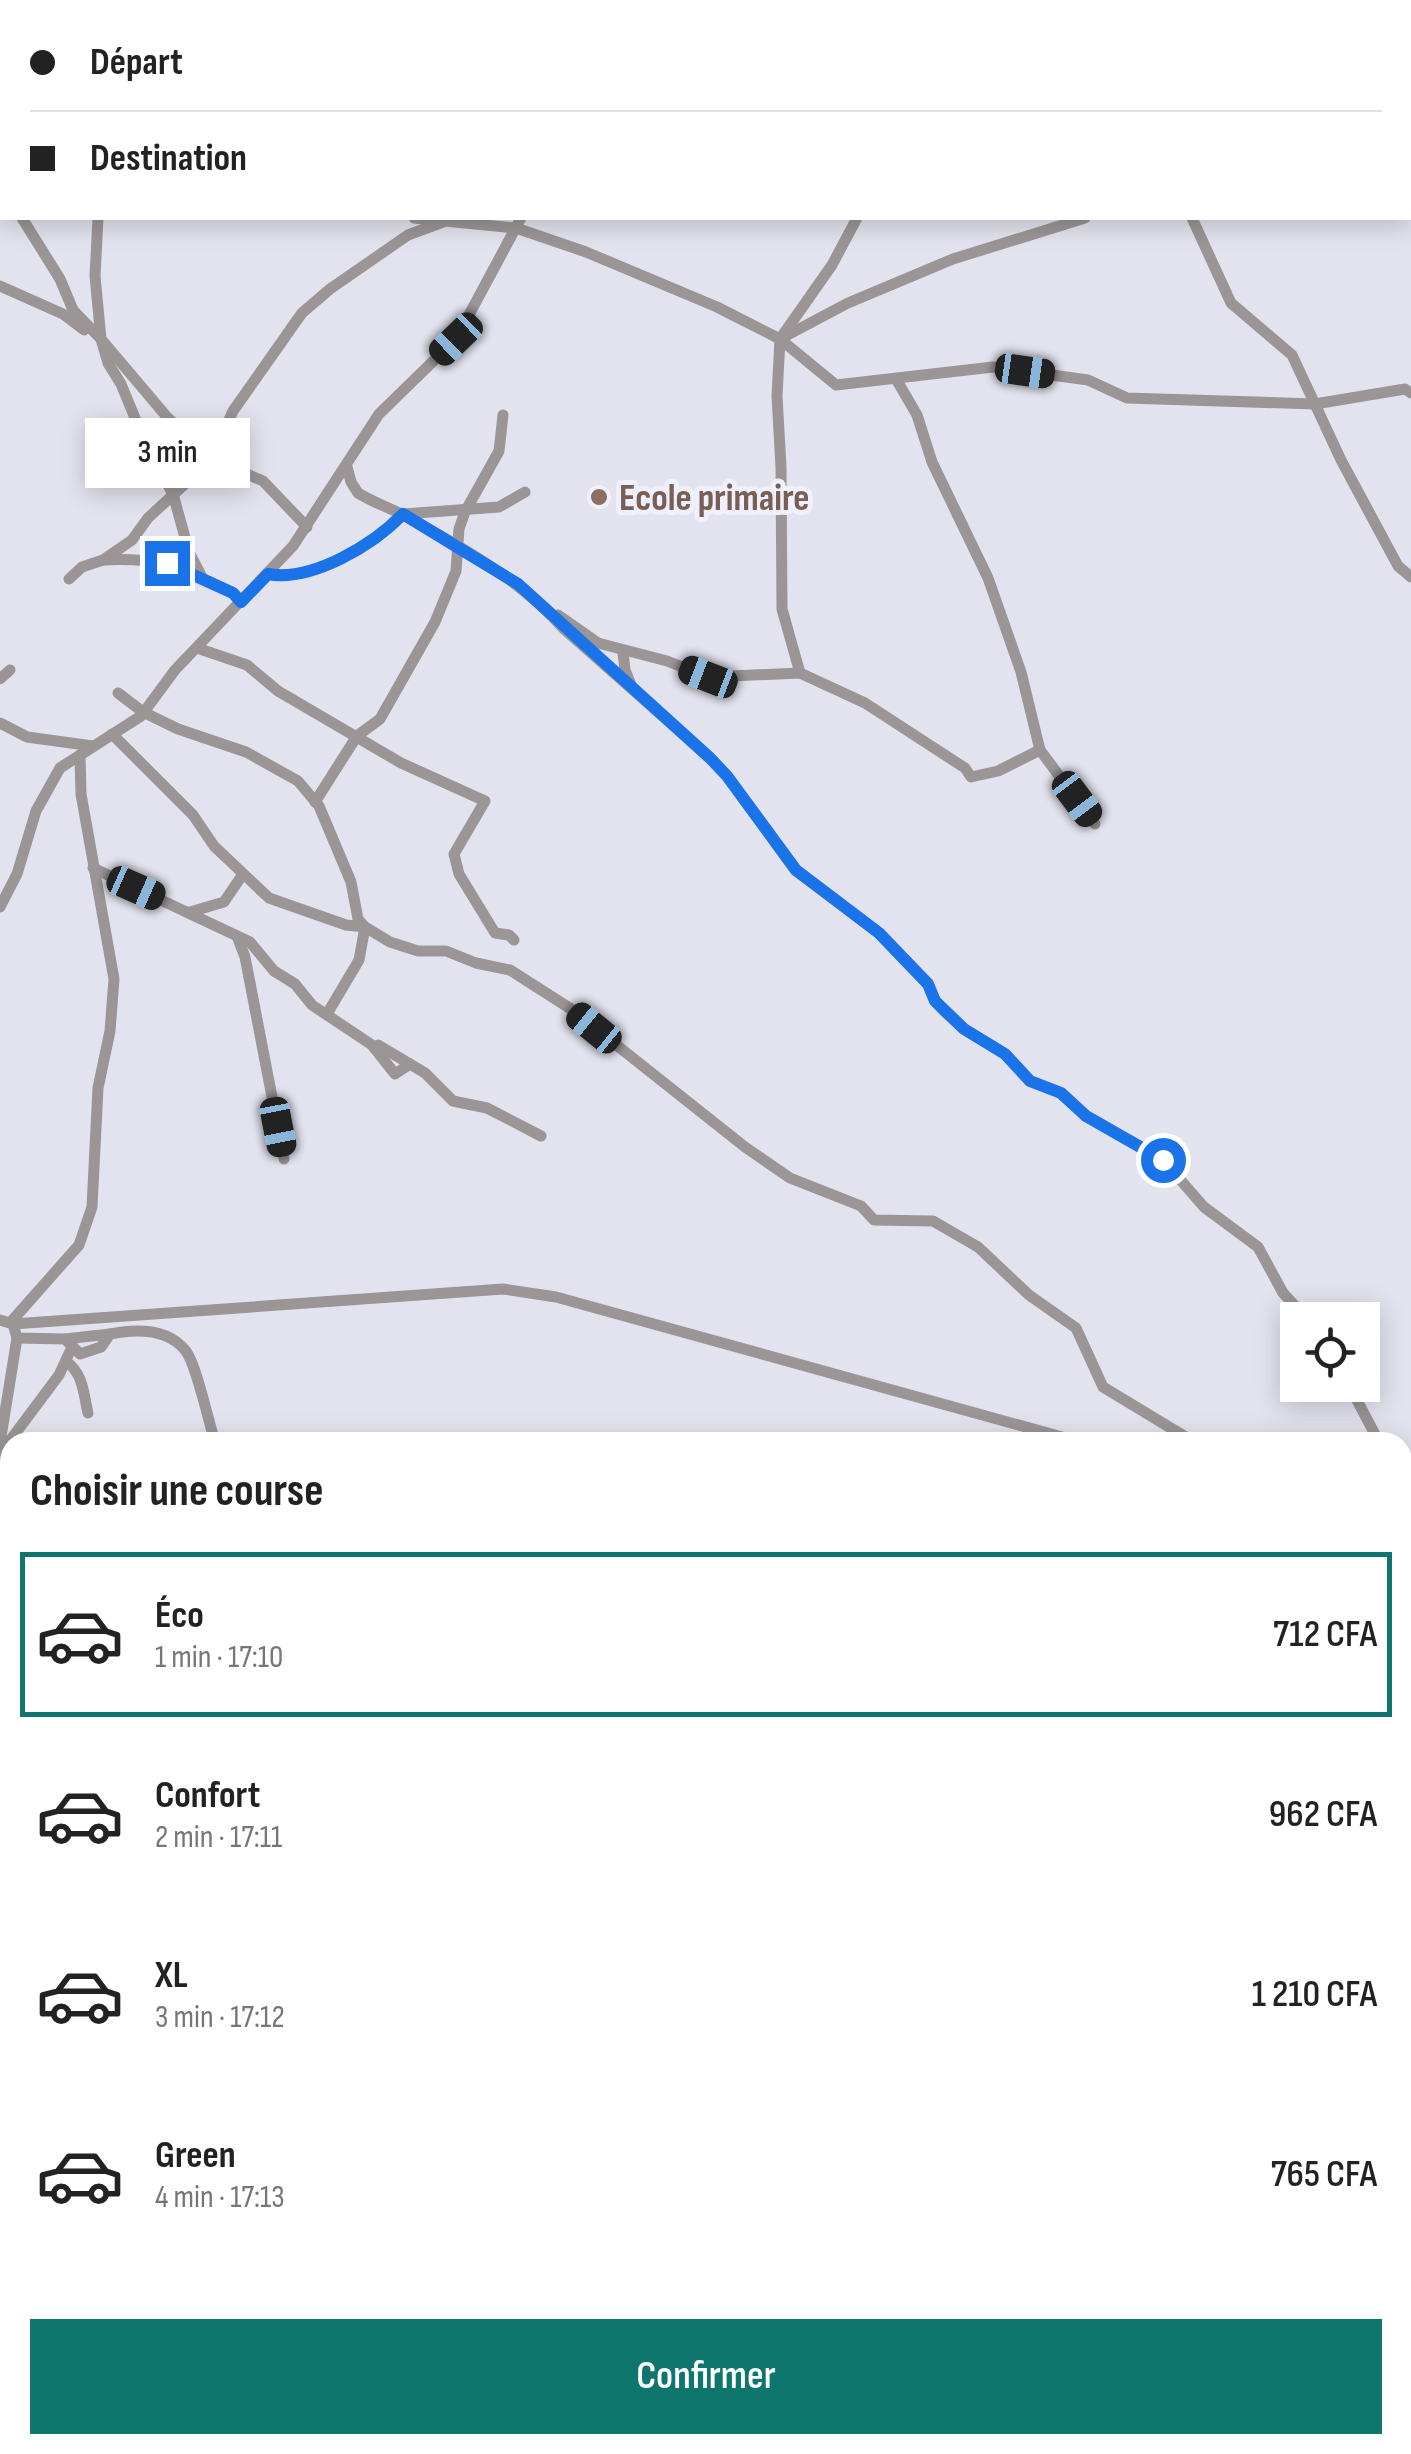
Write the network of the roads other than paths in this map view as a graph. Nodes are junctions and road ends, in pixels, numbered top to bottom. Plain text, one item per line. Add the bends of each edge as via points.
1 (23, 220) edge
2 (98, 220) edge
3 (447, 220) joint
4 (481, 220) edge
5 (856, 220) edge
6 (1079, 220) edge
7 (1193, 220) edge
8 (519, 223) edge
9 (0, 286) edge
10 (101, 339) junction
11 (780, 340) junction
12 (896, 379) junction
13 (1411, 393) edge
14 (1315, 404) junction
15 (504, 415) dead end
16 (212, 459) junction
17 (347, 468) junction
18 (525, 492) dead end
19 (173, 494) junction
20 (465, 512) junction
21 (403, 514) junction
22 (306, 527) junction
23 (458, 546) junction
24 (103, 560) junction
25 (268, 574) junction
26 (1411, 577) edge
27 (69, 579) dead end
28 (203, 579) junction
29 (241, 602) junction
30 (546, 608) junction
31 (196, 648) junction
32 (623, 652) junction
33 (800, 672) junction
34 (118, 693) dead end
35 (635, 693) junction
36 (144, 712) junction
37 (0, 723) edge
38 (112, 734) junction
39 (357, 736) junction
40 (93, 746) junction
41 (1040, 750) junction
42 (80, 756) junction
43 (316, 802) junction
44 (1095, 824) dead end
45 (93, 868) junction
46 (243, 874) junction
47 (0, 907) edge
48 (190, 912) junction
49 (366, 927) junction
50 (237, 936) junction
51 (514, 940) dead end
52 (327, 1014) junction
53 (541, 1136) dead end
54 (284, 1159) dead end
55 (1291, 1302) edge
56 (82, 1318) junction
57 (8, 1322) edge
58 (17, 1338) junction
59 (69, 1343) junction
60 (63, 1367) junction
61 (1358, 1402) edge
62 (88, 1413) dead end
63 (2, 1432) edge
64 (16, 1432) edge
65 (211, 1432) edge
66 (1044, 1432) edge
67 (1177, 1432) edge
68 (1375, 1432) edge

1 - 10 street via 74,310
2 - 10 street via 94,276
3 - 4 street
3 - 16 street via 408,235 302,312 233,410
4 - 8 street
5 - 11 street
6 - 11 street via 952,259
7 - 14 street via 1231,303 1292,355
8 - 11 street
8 - 17 street via 456,339 379,414
9 - 10 street
10 - 16 street
10 - 19 street
11 - 12 street via 836,385
11 - 33 street via 782,608
12 - 14 street via 993,367 1088,380 1127,398
12 - 41 street via 988,578 1022,672
13 - 14 street
14 - 26 street via 1398,566
15 - 20 street via 498,450
16 - 19 street
16 - 22 street via 263,481
17 - 21 street via 358,493
17 - 22 street
18 - 20 street via 499,507
19 - 24 street via 132,540
19 - 28 street
20 - 21 street
20 - 23 street
21 - 23 street
21 - 25 street via 383,534 333,562
22 - 25 street
23 - 30 street
23 - 39 street via 451,587 435,622 380,719
24 - 27 street via 82,566
24 - 28 street via 142,558
25 - 29 street
28 - 29 street
29 - 31 street
30 - 32 street via 598,644
30 - 35 street
31 - 36 street
31 - 39 street via 248,666
32 - 33 street via 708,677
32 - 35 street
33 - 41 street via 866,703 971,777
34 - 36 street
35 - 55 street via 719,767 796,870 879,933 945,1012 1005,1054 1030,1081 1061,1093 1086,1116 1163,1160 1204,1207 1258,1247
36 - 38 street
36 - 43 street via 246,752 298,781
37 - 40 street via 27,737
38 - 40 street
38 - 46 street
39 - 43 street
39 - 51 street via 485,801 454,854 495,933
40 - 42 street
41 - 44 street
42 - 45 street
42 - 47 street via 60,768 36,811
43 - 49 street
45 - 48 street
45 - 57 street via 114,979 98,1088 92,1207 78,1245
46 - 48 street via 224,902
46 - 49 street via 269,898
48 - 50 street
49 - 52 street via 359,960
49 - 67 street via 418,951 446,951 510,970 571,1009 790,1178 860,1206 874,1220 933,1221 978,1247 1076,1328 1103,1387
50 - 52 street
50 - 54 street
52 - 53 street via 357,1033 395,1074 410,1064 453,1101 487,1108
56 - 57 street
56 - 59 street
56 - 66 street via 503,1290 574,1302
57 - 58 street
58 - 59 street
58 - 63 street
59 - 60 street
59 - 65 street via 138,1328 166,1337 186,1351
60 - 62 street via 83,1381
60 - 64 street
61 - 68 street

